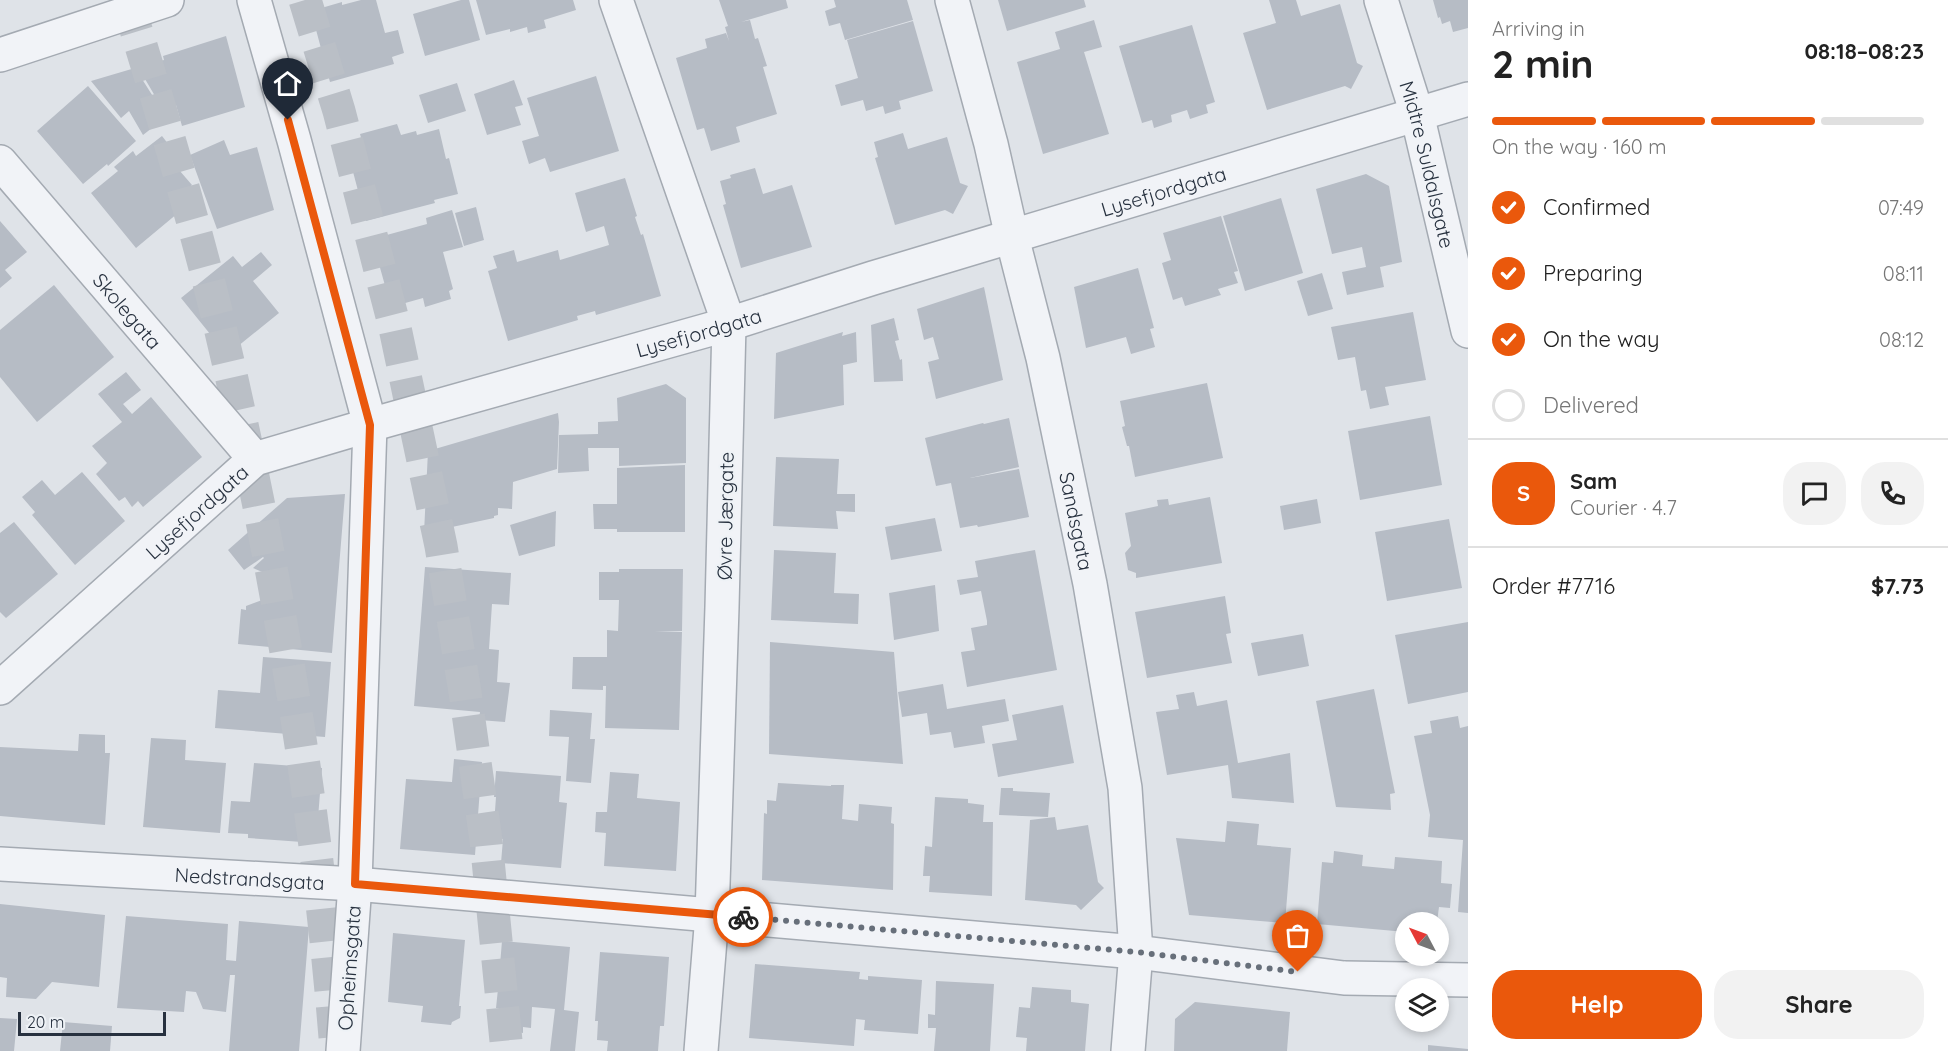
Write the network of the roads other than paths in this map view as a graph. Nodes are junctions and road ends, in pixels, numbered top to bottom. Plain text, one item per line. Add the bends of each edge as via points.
1 (167, 0) edge
2 (254, 0) edge
3 (616, 0) edge
4 (952, 0) edge
5 (1381, 0) edge
6 (0, 55) edge
7 (1468, 99) edge
8 (1417, 114) junction
9 (0, 162) edge
10 (1012, 237) junction
11 (729, 324) junction
12 (1468, 331) edge
13 (370, 425) junction
14 (255, 459) junction
15 (0, 688) edge
16 (0, 864) edge
17 (355, 884) junction
18 (712, 915) junction
19 (1136, 952) junction
20 (1468, 980) edge
21 (343, 1051) edge
22 (701, 1051) edge
23 (1128, 1051) edge

1 - 6 street
2 - 13 street, Opheimsgata
3 - 11 street, Øvre Jærgate
4 - 10 street, Sandsgata via 992,144
5 - 8 street, Midtre Suldalsgate
7 - 8 street, Lysefjordgata
8 - 10 street, Lysefjordgata
8 - 12 street, Midtre Suldalsgate
9 - 14 street, Skolegata
10 - 11 street, Lysefjordgata
10 - 19 street, Sandsgata via 1050,392 1118,742 1125,788
11 - 13 street, Lysefjordgata
11 - 18 street, Øvre Jærgate
13 - 14 street, Lysefjordgata
13 - 17 street, Opheimsgata
14 - 15 street, Lysefjordgata
16 - 17 street, Nedstrandsgata
17 - 18 street, Nedstrandsgata
17 - 21 street, Opheimsgata
18 - 19 street, Nedstrandsgata
18 - 22 street, Øvre Jærgate
19 - 20 street, Nedstrandsgata via 1344,978
19 - 23 street, Sandsgata

